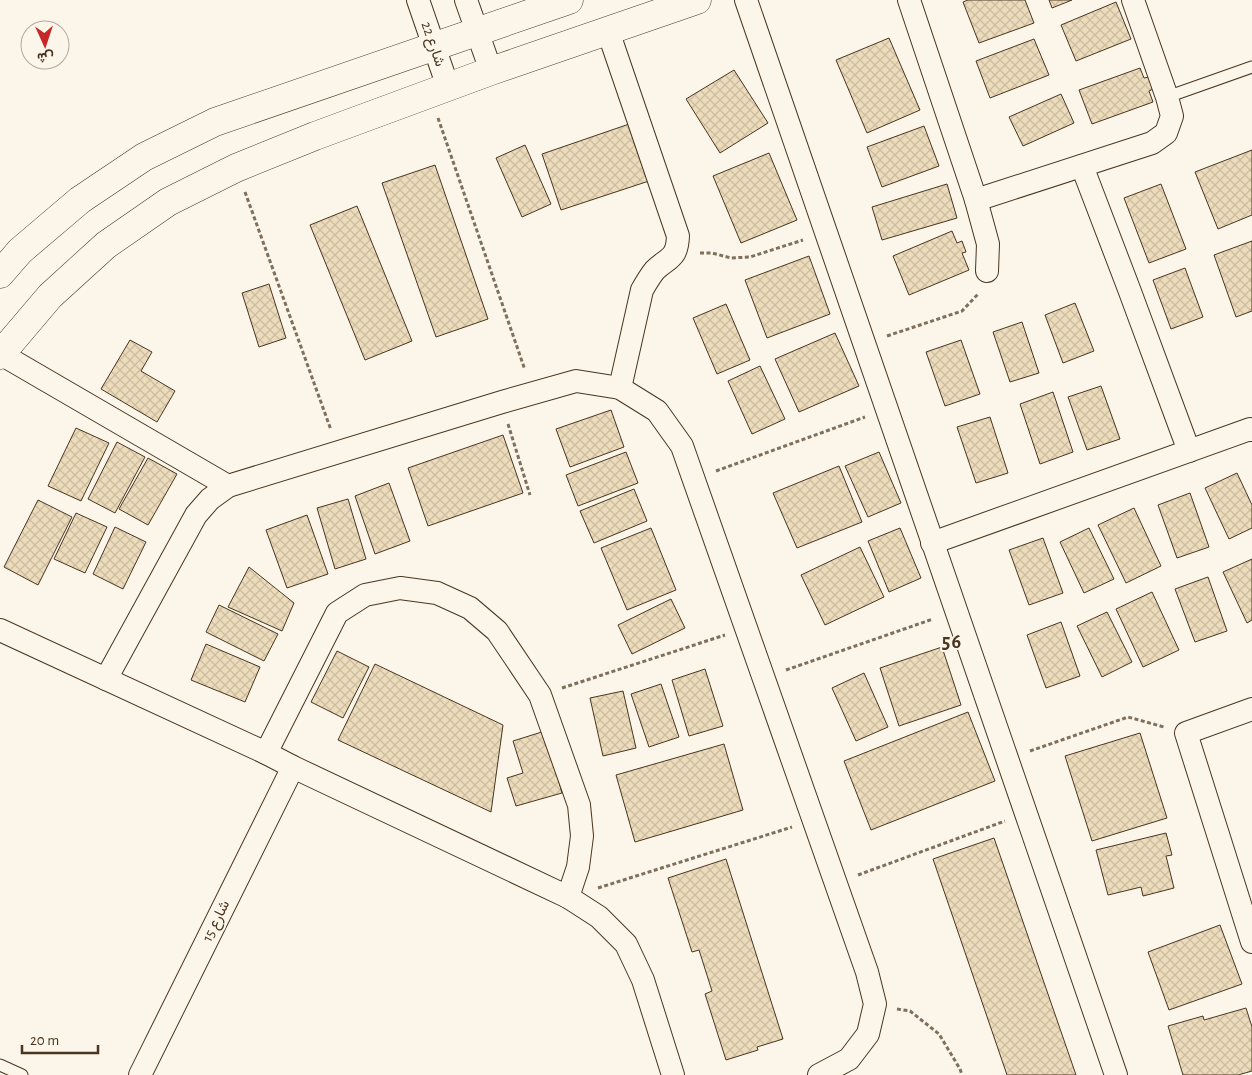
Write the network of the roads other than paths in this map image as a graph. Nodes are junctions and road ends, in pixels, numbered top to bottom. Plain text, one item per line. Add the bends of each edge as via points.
1 (418, 0) edge
2 (466, 0) edge
3 (570, 0) edge
4 (698, 0) edge
5 (746, 0) edge
6 (909, 0) edge
7 (1133, 0) edge
8 (608, 31) junction
9 (477, 32) junction
10 (434, 46) junction
11 (1252, 67) edge
12 (491, 71) junction
13 (439, 91) junction
14 (1167, 97) junction
15 (1082, 166) junction
16 (976, 200) junction
17 (987, 271) road end
18 (0, 274) edge
19 (0, 354) edge
20 (620, 388) junction
21 (1251, 429) edge
22 (1189, 451) junction
23 (228, 486) junction
24 (932, 543) junction
25 (0, 630) edge
26 (106, 680) junction
27 (1252, 709) edge
28 (266, 753) junction
29 (293, 767) junction
30 (568, 897) junction
31 (1252, 942) edge
32 (0, 1065) edge
33 (22, 1075) edge
34 (140, 1075) edge
35 (673, 1075) edge
36 (819, 1075) edge
37 (1116, 1075) edge

1 - 10 street, شارع 22
2 - 9 street
3 - 9 street
4 - 8 street
5 - 24 street
6 - 16 street
7 - 14 street
8 - 12 street
8 - 20 street via 678,236 678,248 672,258 654,271 642,290
9 - 10 street
9 - 12 street
10 - 13 street, شارع 22
10 - 18 street via 215,122 144,157 80,200 20,251
11 - 14 lane
12 - 13 street
13 - 19 street via 236,168 168,202 106,245 50,296
14 - 15 street via 1172,116 1166,133 1152,144
15 - 16 street
15 - 22 street
16 - 17 street via 988,244
19 - 23 street
20 - 23 street via 576,381
20 - 36 street via 657,411 682,446 867,972 875,1004 868,1034 850,1059
21 - 22 street
22 - 24 street
23 - 26 street via 196,515
24 - 37 street
25 - 26 street
26 - 28 street
27 - 31 street via 1186,734
28 - 29 street
28 - 30 street via 337,613 364,595 400,588 437,593 470,608 497,631 540,695 579,805 582,836 578,867
29 - 30 street
29 - 34 street, شارع 15
30 - 35 street via 599,916 626,944 643,980
32 - 33 lane

